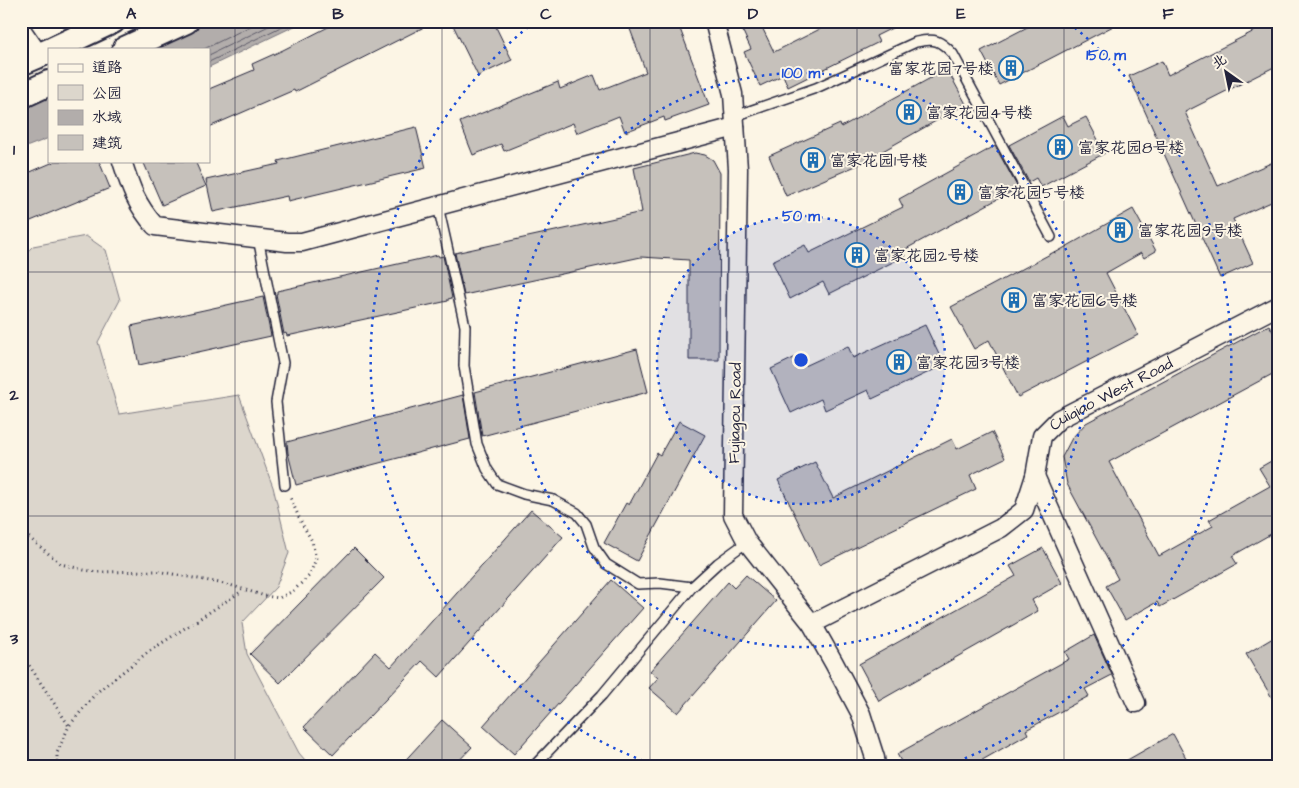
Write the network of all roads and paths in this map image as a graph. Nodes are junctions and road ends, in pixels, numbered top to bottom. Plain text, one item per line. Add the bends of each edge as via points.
1 (113, 21) edge
2 (186, 21) edge
3 (714, 21) edge
4 (21, 29) edge
5 (53, 48) edge
6 (127, 48) edge
7 (40, 54) edge
8 (48, 83) edge
9 (21, 96) edge
10 (735, 121) junction
11 (122, 162) edge
12 (438, 206) junction
13 (1051, 237) dead end
14 (258, 238) junction
15 (1278, 306) edge
16 (1035, 476) junction
17 (285, 485) joint
18 (21, 531) edge
19 (747, 542) junction
20 (692, 586) junction
21 (243, 590) junction
22 (812, 624) junction
23 (21, 653) edge
24 (1136, 703) dead end
25 (69, 726) junction
26 (56, 767) edge
27 (533, 767) edge
28 (876, 767) edge

1 - 5 main road
2 - 6 main road
3 - 10 street, Fujiagou Road via 733,94
4 - 7 street
8 - 9 main road
10 - 12 street
10 - 13 lane via 916,42 929,39 942,42 953,54
10 - 19 street, Fujiagou Road via 738,169 733,515
11 - 14 street via 141,210 155,226
12 - 14 street via 302,242
12 - 20 lane via 465,326 464,366 477,444 497,484 553,500 577,513 606,564 638,584
14 - 17 lane via 284,363 276,402
15 - 16 street, Cuiqiao West Road via 1059,419 1042,436
16 - 22 street, Cuiqiao West Road via 1024,510 1001,528
16 - 24 street
17 - 21 path via 312,541 316,560 309,576 293,591 279,598
18 - 21 path via 61,564 98,572 157,570
19 - 20 lane
19 - 22 street, Fujiagou Road
20 - 27 lane via 602,695
21 - 25 path via 148,652 96,693
22 - 28 street, Fujiagou Road via 861,714
23 - 25 path
25 - 26 path via 57,753

